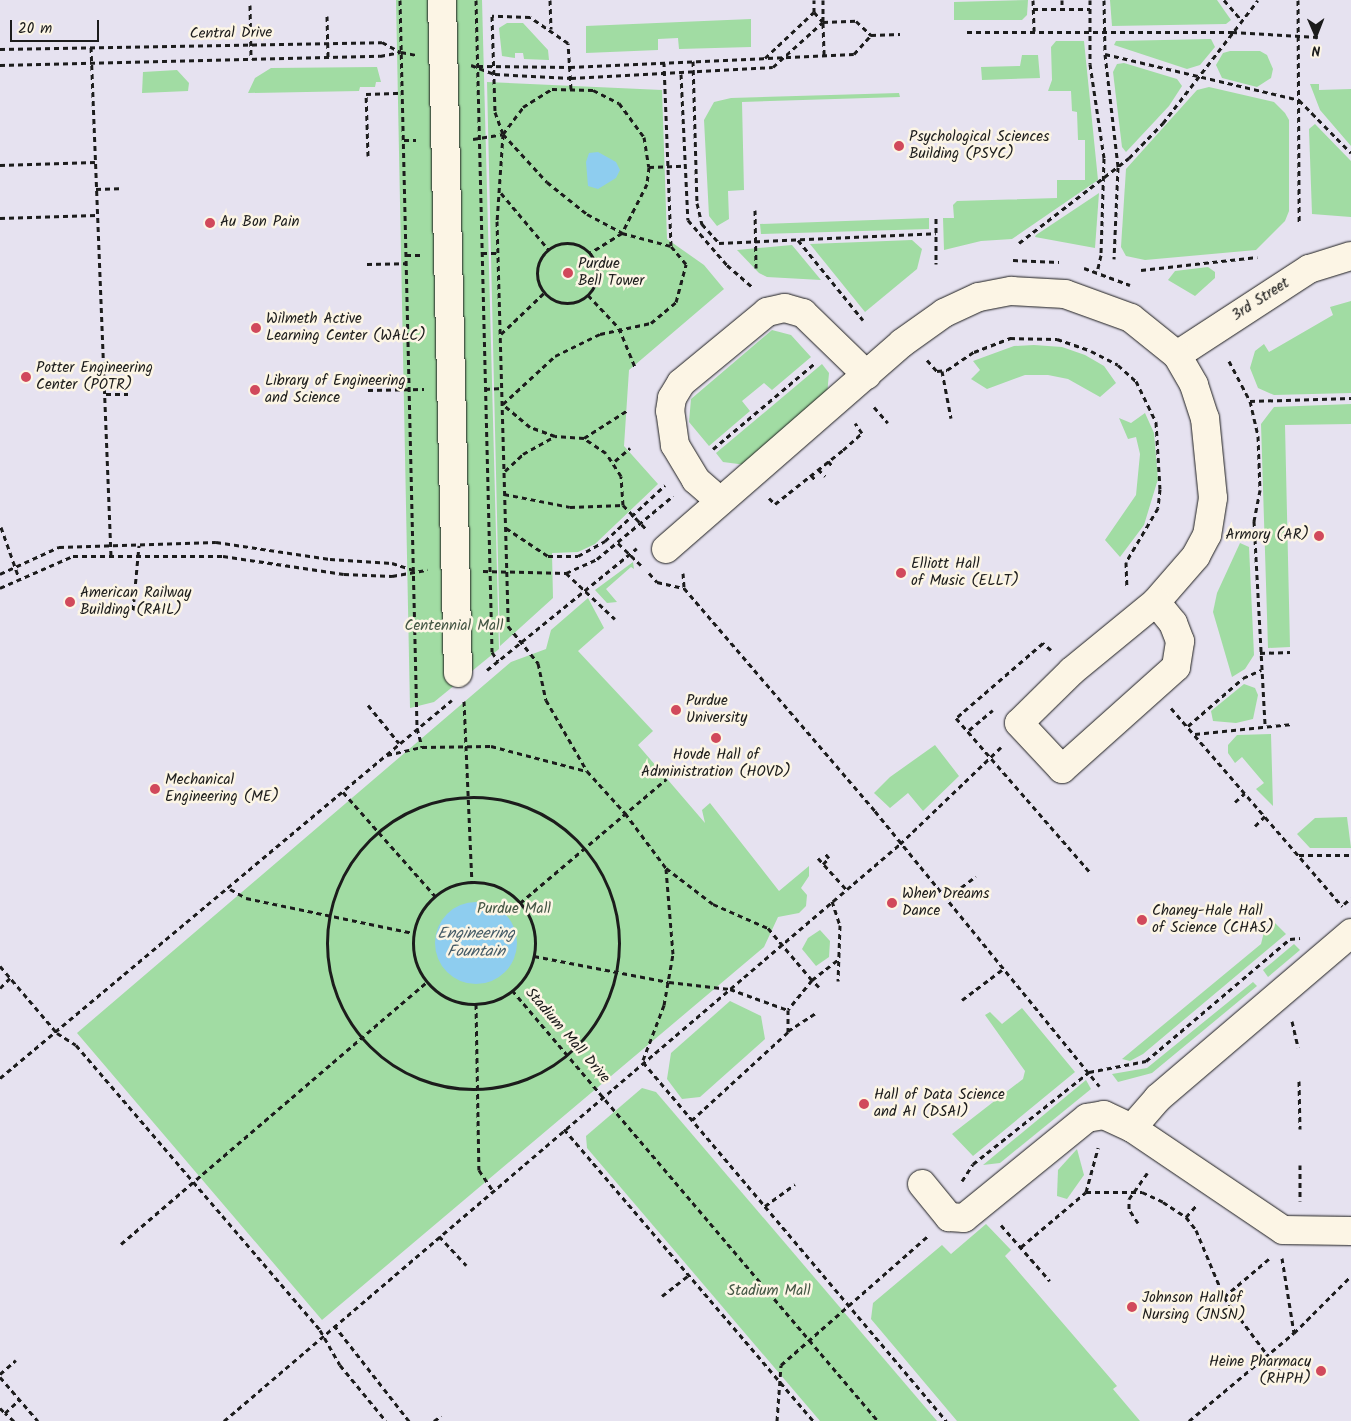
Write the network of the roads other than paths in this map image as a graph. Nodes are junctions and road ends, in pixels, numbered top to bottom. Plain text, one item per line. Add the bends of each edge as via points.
1 (442, 0) edge
2 (1351, 256) edge
3 (1177, 355) junction
4 (868, 388) junction
5 (720, 501) junction
6 (662, 548) road end
7 (1156, 602) junction
8 (468, 679) road end
9 (1344, 918) edge
10 (1132, 1128) junction
11 (922, 1184) dead end
12 (1351, 1231) edge

1 - 8 street via 456,570
2 - 3 street, 3rd Street via 1309,269
3 - 4 street via 1131,318 1088,299 1040,291 978,296 923,328
3 - 7 street via 1194,384 1205,418 1213,498 1207,534 1196,556
4 - 5 street
4 - 5 street via 803,313 785,308 766,312 681,383 672,398 671,426 675,445 696,480
5 - 6 street
7 - 7 street via 1072,671 1019,723 1062,769 1176,667 1180,641 1173,623
9 - 10 street via 1158,1098
10 - 11 street via 1104,1114 1087,1118 964,1218 949,1217
10 - 12 street via 1283,1230

